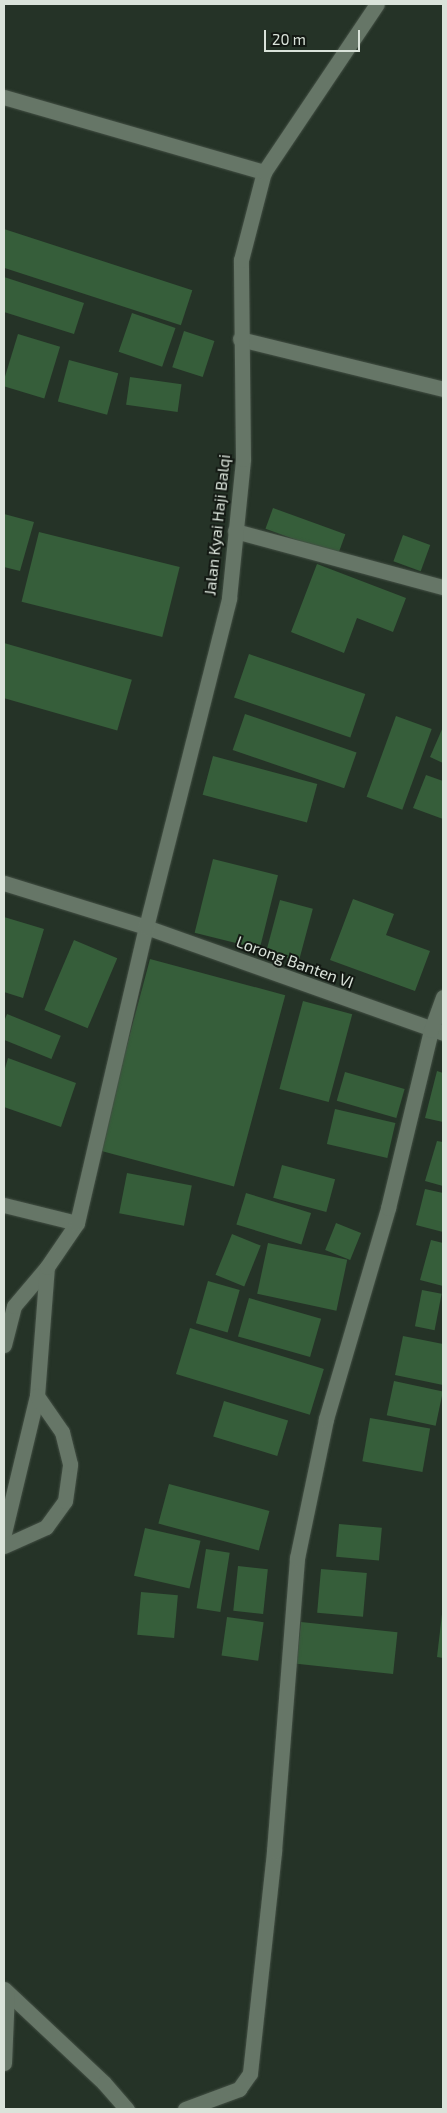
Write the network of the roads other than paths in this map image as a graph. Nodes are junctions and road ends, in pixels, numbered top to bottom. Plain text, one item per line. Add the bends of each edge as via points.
1 (377, 4) edge
2 (4, 97) edge
3 (264, 172) junction
4 (240, 339) junction
5 (443, 389) edge
6 (235, 531) junction
7 (443, 587) edge
8 (4, 883) edge
9 (146, 927) junction
10 (443, 997) edge
11 (437, 1032) edge
12 (4, 1205) edge
13 (77, 1223) junction
14 (47, 1267) junction
15 (4, 1345) edge
16 (37, 1396) junction
17 (4, 1534) edge
18 (4, 1546) edge
19 (6, 1991) edge
20 (4, 2064) edge
21 (126, 2109) edge
22 (185, 2109) edge

1 - 3 street, Jalan Kyai Haji Balqi
2 - 3 street
3 - 4 street, Jalan Kyai Haji Balqi via 241,260
4 - 5 street
4 - 6 street, Jalan Kyai Haji Balqi via 243,459
6 - 7 street
6 - 9 street, Jalan Kyai Haji Balqi via 229,598
8 - 9 street
9 - 11 street, Lorong Banten VI
9 - 13 street, Jalan Kyai Haji Balqi
10 - 11 street
11 - 22 street via 326,1419 297,1558 274,1851 250,2073 239,2089
12 - 13 street
13 - 14 street
14 - 15 street via 14,1306
14 - 16 street
16 - 17 street
16 - 18 street via 62,1432 70,1464 66,1501 46,1527
19 - 20 street
19 - 21 street via 104,2083

